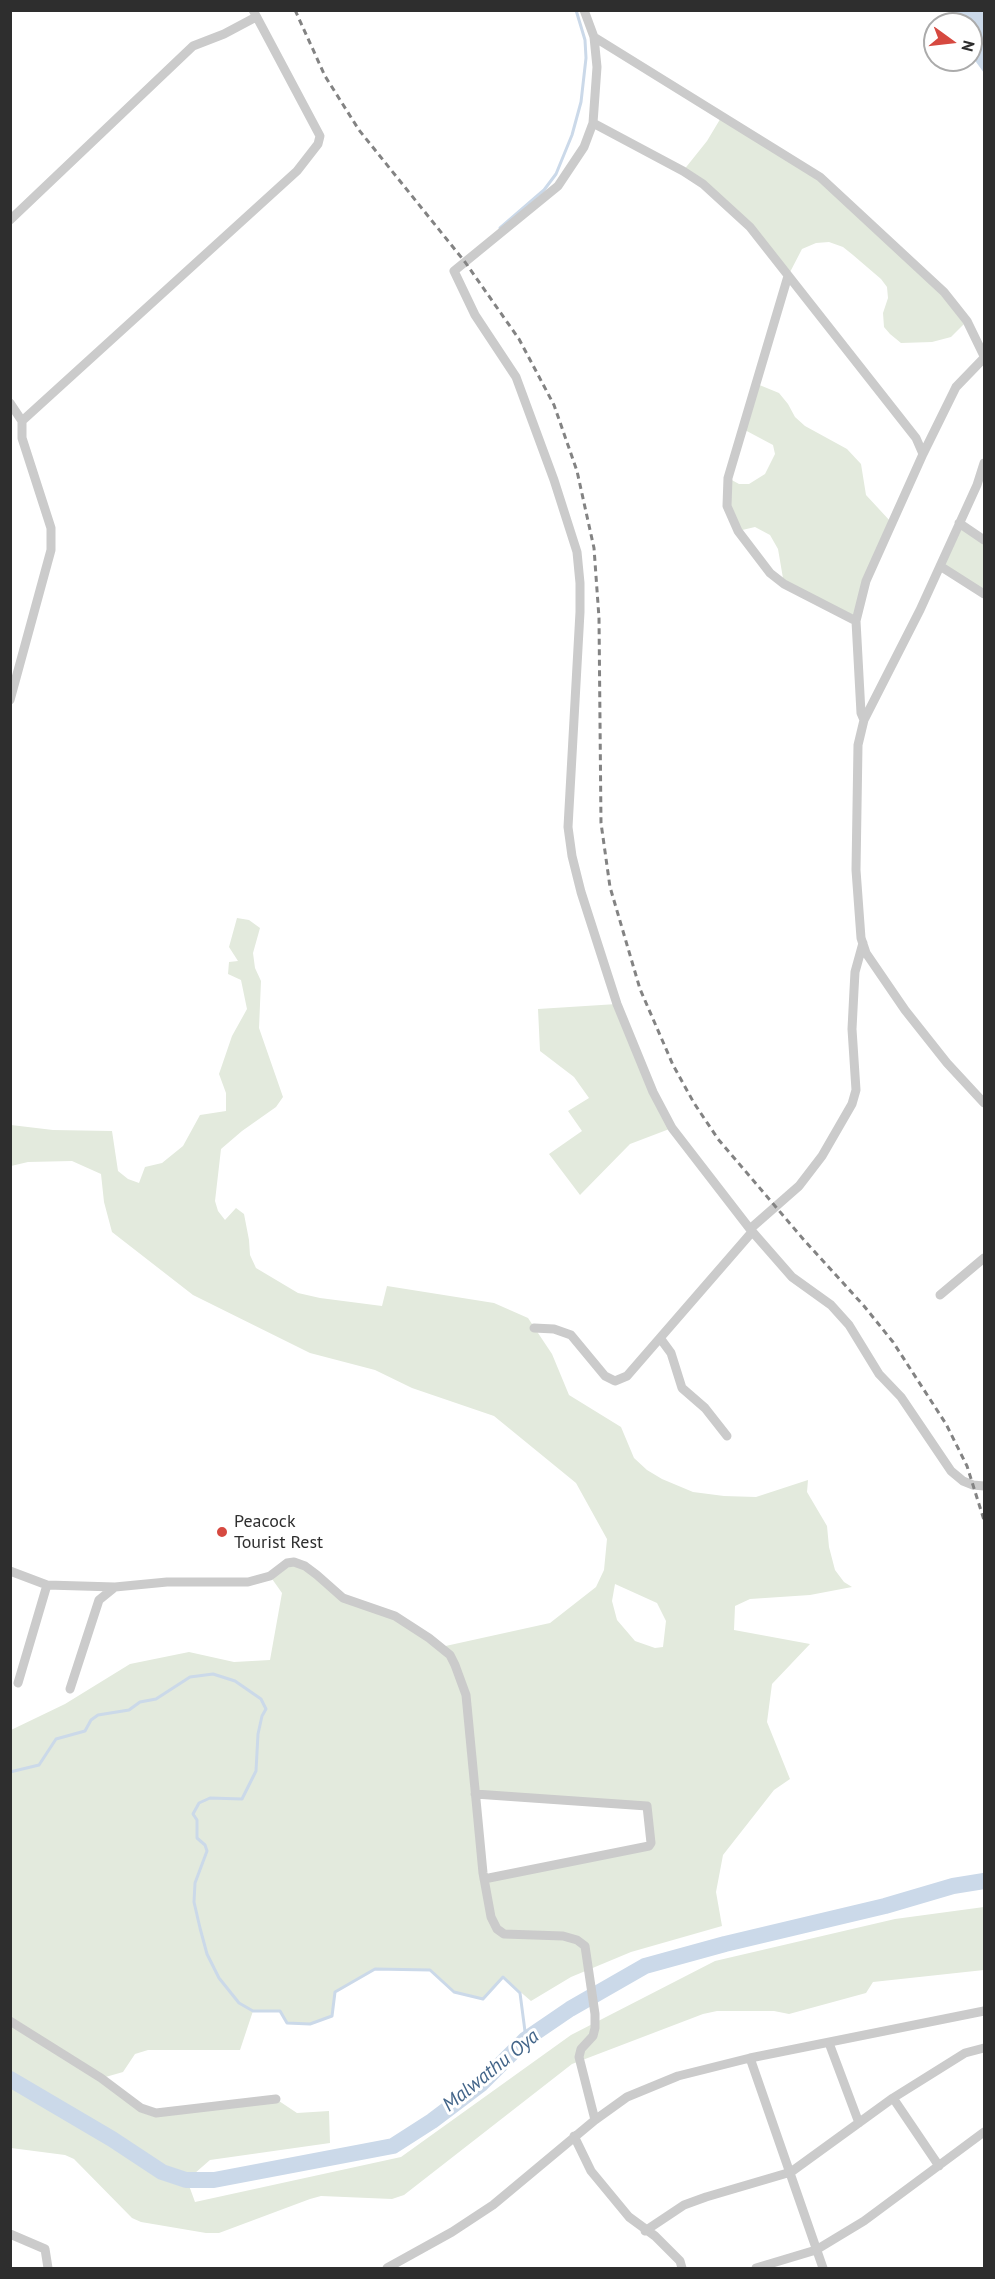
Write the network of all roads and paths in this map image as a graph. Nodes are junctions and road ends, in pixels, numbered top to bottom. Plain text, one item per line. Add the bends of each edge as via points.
1 (584, 10) edge
2 (255, 14) edge
3 (594, 38) junction
4 (593, 123) junction
5 (10, 220) edge
6 (788, 276) junction
7 (981, 338) edge
8 (984, 357) edge
9 (10, 403) edge
10 (22, 420) junction
11 (923, 454) junction
12 (984, 463) edge
13 (959, 523) junction
14 (984, 540) edge
15 (940, 566) junction
16 (984, 594) edge
17 (856, 621) junction
18 (10, 700) edge
19 (863, 717) junction
20 (863, 943) junction
21 (984, 1103) edge
22 (751, 1231) junction
23 (984, 1258) edge
24 (940, 1295) dead end
25 (534, 1328) dead end
26 (660, 1338) junction
27 (727, 1436) dead end
28 (984, 1486) edge
29 (10, 1571) edge
30 (47, 1585) junction
31 (115, 1587) junction
32 (18, 1683) dead end
33 (70, 1689) dead end
34 (475, 1794) junction
35 (484, 1880) junction
36 (984, 2011) edge
37 (10, 2021) edge
38 (830, 2043) junction
39 (984, 2048) edge
40 (750, 2058) junction
41 (893, 2098) junction
42 (276, 2099) dead end
43 (595, 2120) junction
44 (858, 2123) junction
45 (984, 2132) edge
46 (574, 2136) junction
47 (939, 2166) junction
48 (791, 2172) junction
49 (645, 2231) junction
50 (10, 2234) edge
51 (816, 2250) junction
52 (405, 2264) edge
53 (48, 2268) edge
54 (387, 2268) edge
55 (682, 2268) edge
56 (756, 2268) edge
57 (824, 2268) edge

1 - 3 street
2 - 5 street via 224,34 193,46
2 - 10 street via 320,136 318,144 297,171
3 - 4 street via 597,67
3 - 7 street via 820,177 944,292
4 - 6 street via 703,184 750,227
4 - 22 street via 584,147 558,186 454,271 475,315 516,377 576,552 580,612 568,827 584,900 617,1004 653,1092 672,1128
6 - 11 street via 916,438
6 - 17 street via 728,478 727,506 738,531 770,573
7 - 8 street
8 - 11 street via 956,387
9 - 10 street
10 - 18 street via 22,438 51,528 51,549
11 - 17 street via 870,572
12 - 13 street
13 - 14 street
13 - 15 street
15 - 16 street
15 - 19 street
17 - 19 street
19 - 20 street via 858,745 856,870
20 - 21 street via 905,1010
20 - 22 street via 855,972 852,1029 856,1090 852,1104 822,1156 799,1186
22 - 26 street
22 - 28 street via 792,1277 831,1305 849,1325 879,1374 901,1397 951,1471 963,1481
23 - 24 street
25 - 26 street via 571,1335 605,1376 615,1381 627,1376
26 - 27 street via 671,1353 682,1388 705,1408
29 - 30 street
30 - 31 street
30 - 32 street
31 - 33 street via 99,1600
31 - 34 street via 167,1582 248,1582 270,1576 294,1562 305,1566 343,1598 395,1616 450,1655 458,1671 466,1695
34 - 35 street
34 - 35 street via 647,1806 651,1843
35 - 43 street via 491,1917 504,1934 563,1936 585,1946 595,2014 593,2036 579,2057
36 - 38 street
37 - 42 street via 141,2108 156,2113
38 - 40 street
38 - 44 street
39 - 41 street via 965,2053
40 - 43 street via 678,2076 627,2097
40 - 48 street
41 - 44 street
41 - 47 street
43 - 46 street
44 - 48 street
45 - 47 street
46 - 49 street via 591,2171
46 - 52 street via 493,2205
47 - 51 street via 864,2221
48 - 49 street via 684,2205
48 - 51 street
49 - 55 street via 655,2236
50 - 53 street via 45,2249
51 - 56 street
51 - 57 street
52 - 54 street

